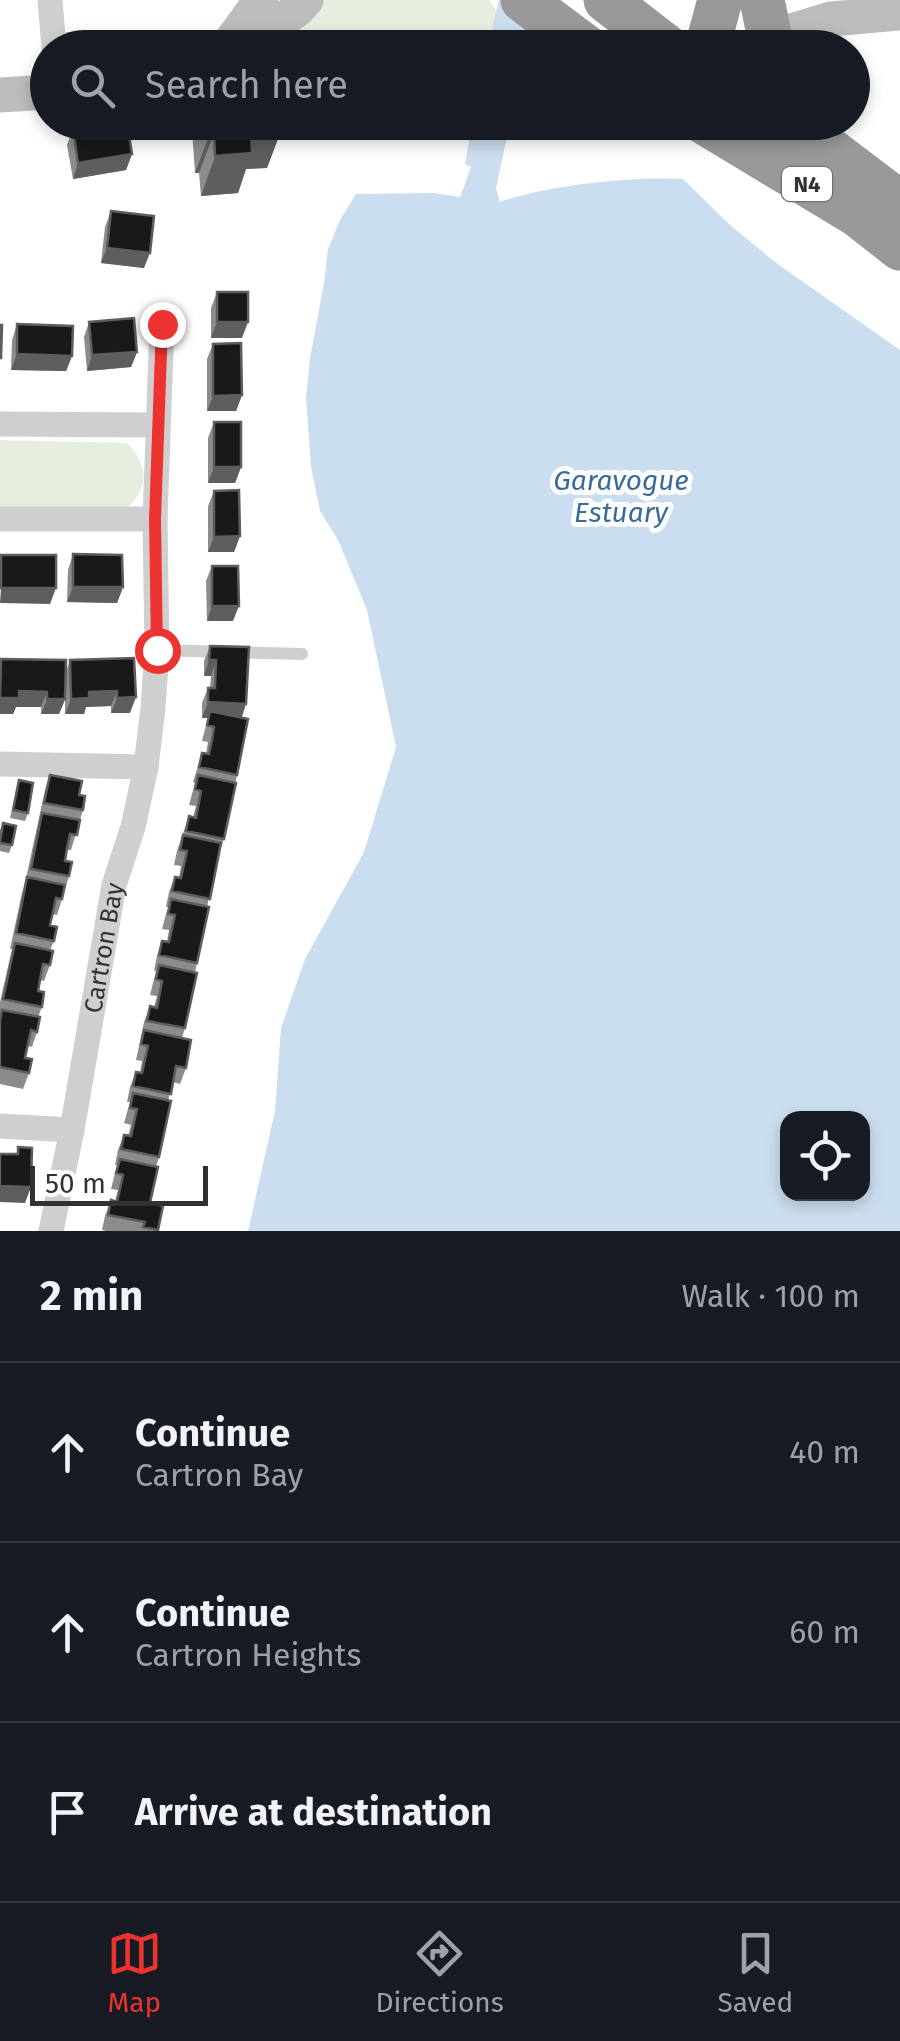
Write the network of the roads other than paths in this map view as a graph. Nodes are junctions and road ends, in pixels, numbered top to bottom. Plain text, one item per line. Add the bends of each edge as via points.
1 (50, 0) edge
2 (261, 0) edge
3 (306, 0) edge
4 (524, 0) edge
5 (606, 0) edge
6 (720, 0) edge
7 (744, 0) edge
8 (900, 13) edge
9 (762, 27) edge
10 (52, 30) edge
11 (238, 30) edge
12 (267, 30) edge
13 (563, 30) edge
14 (645, 30) edge
15 (712, 30) edge
16 (30, 93) edge
17 (0, 95) edge
18 (735, 140) edge
19 (819, 140) edge
20 (900, 203) edge
21 (900, 248) edge
22 (162, 324) dead end
23 (0, 424) edge
24 (158, 425) junction
25 (0, 519) edge
26 (155, 519) junction
27 (157, 650) junction
28 (302, 654) dead end
29 (0, 764) edge
30 (146, 767) junction
31 (0, 1126) edge
32 (72, 1130) junction
33 (52, 1231) edge

1 - 10 street
2 - 11 main road
3 - 12 main road
4 - 13 highway
5 - 14 highway
6 - 15 highway
7 - 9 highway
8 - 9 main road
16 - 17 main road
18 - 21 highway, N4 via 858,214
19 - 20 highway, N4
22 - 24 street, Cartron Bay
23 - 24 street
24 - 26 street, Cartron Bay
25 - 26 street
26 - 27 street, Cartron Bay
27 - 28 lane
27 - 30 street, Cartron Bay
29 - 30 street
30 - 32 street, Cartron Bay via 114,884
31 - 32 street
32 - 33 street, Cartron Bay

